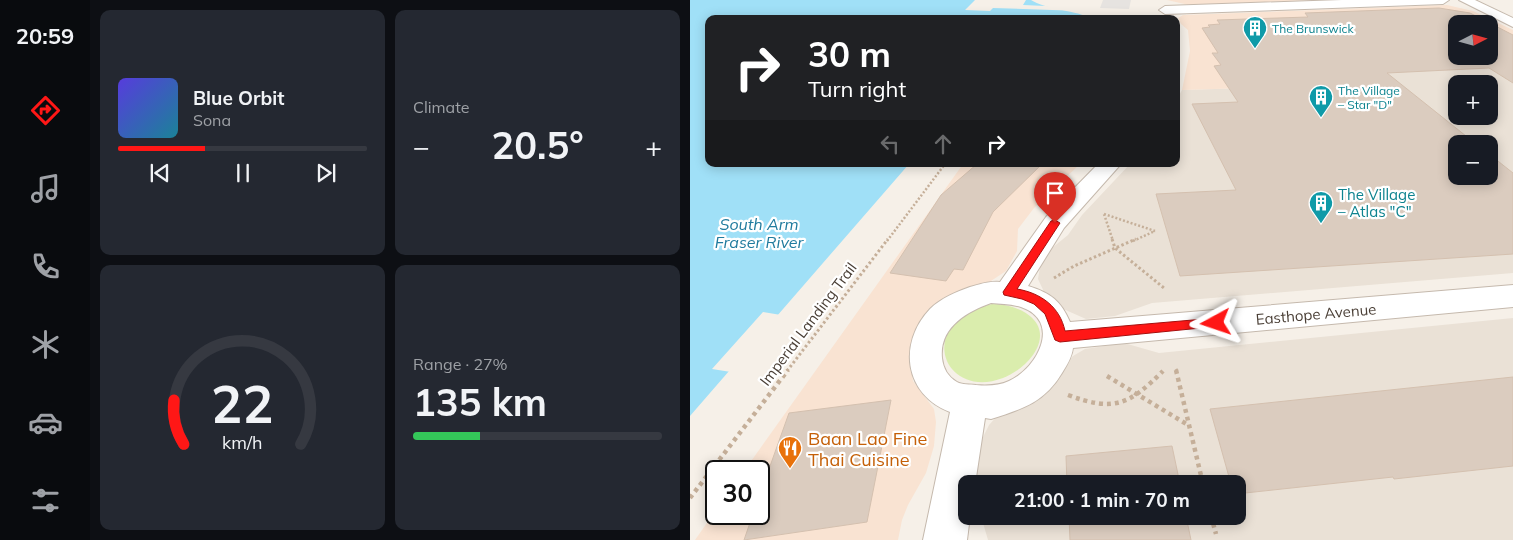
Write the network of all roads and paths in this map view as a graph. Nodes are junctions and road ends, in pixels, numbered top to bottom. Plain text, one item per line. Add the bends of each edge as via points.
1 (1443, 0) edge
2 (1465, 0) edge
3 (1164, 10) edge
4 (1513, 23) edge
5 (943, 167) edge
6 (1107, 167) edge
7 (1115, 248) junction
8 (1050, 281) dead end
9 (1164, 288) dead end
10 (1009, 292) junction
11 (1513, 296) edge
12 (1060, 336) junction
13 (1176, 370) dead end
14 (1163, 371) dead end
15 (1107, 376) dead end
16 (1063, 393) dead end
17 (1140, 396) junction
18 (970, 403) junction
19 (1188, 425) junction
20 (1201, 475) edge
21 (690, 498) edge
22 (1214, 525) edge
23 (1216, 534) dead end
24 (945, 540) edge

1 - 3 street
2 - 4 street
5 - 21 path, Imperial Landing Trail
6 - 10 street via 1055,223
7 - 7 path via 1104,214 1155,231 1139,238
7 - 8 path via 1074,266
7 - 9 path
10 - 12 street via 1025,294 1050,310
10 - 18 street via 990,292 954,307 939,320 929,335 924,352 926,369 935,385 950,396
11 - 12 street, Easthope Avenue
12 - 18 street via 1058,353 1049,370 1034,385 1015,396 993,402
13 - 19 path
14 - 17 path
15 - 17 path
16 - 17 path via 1096,405 1127,402
17 - 19 path
18 - 24 street
19 - 20 path
22 - 23 path

